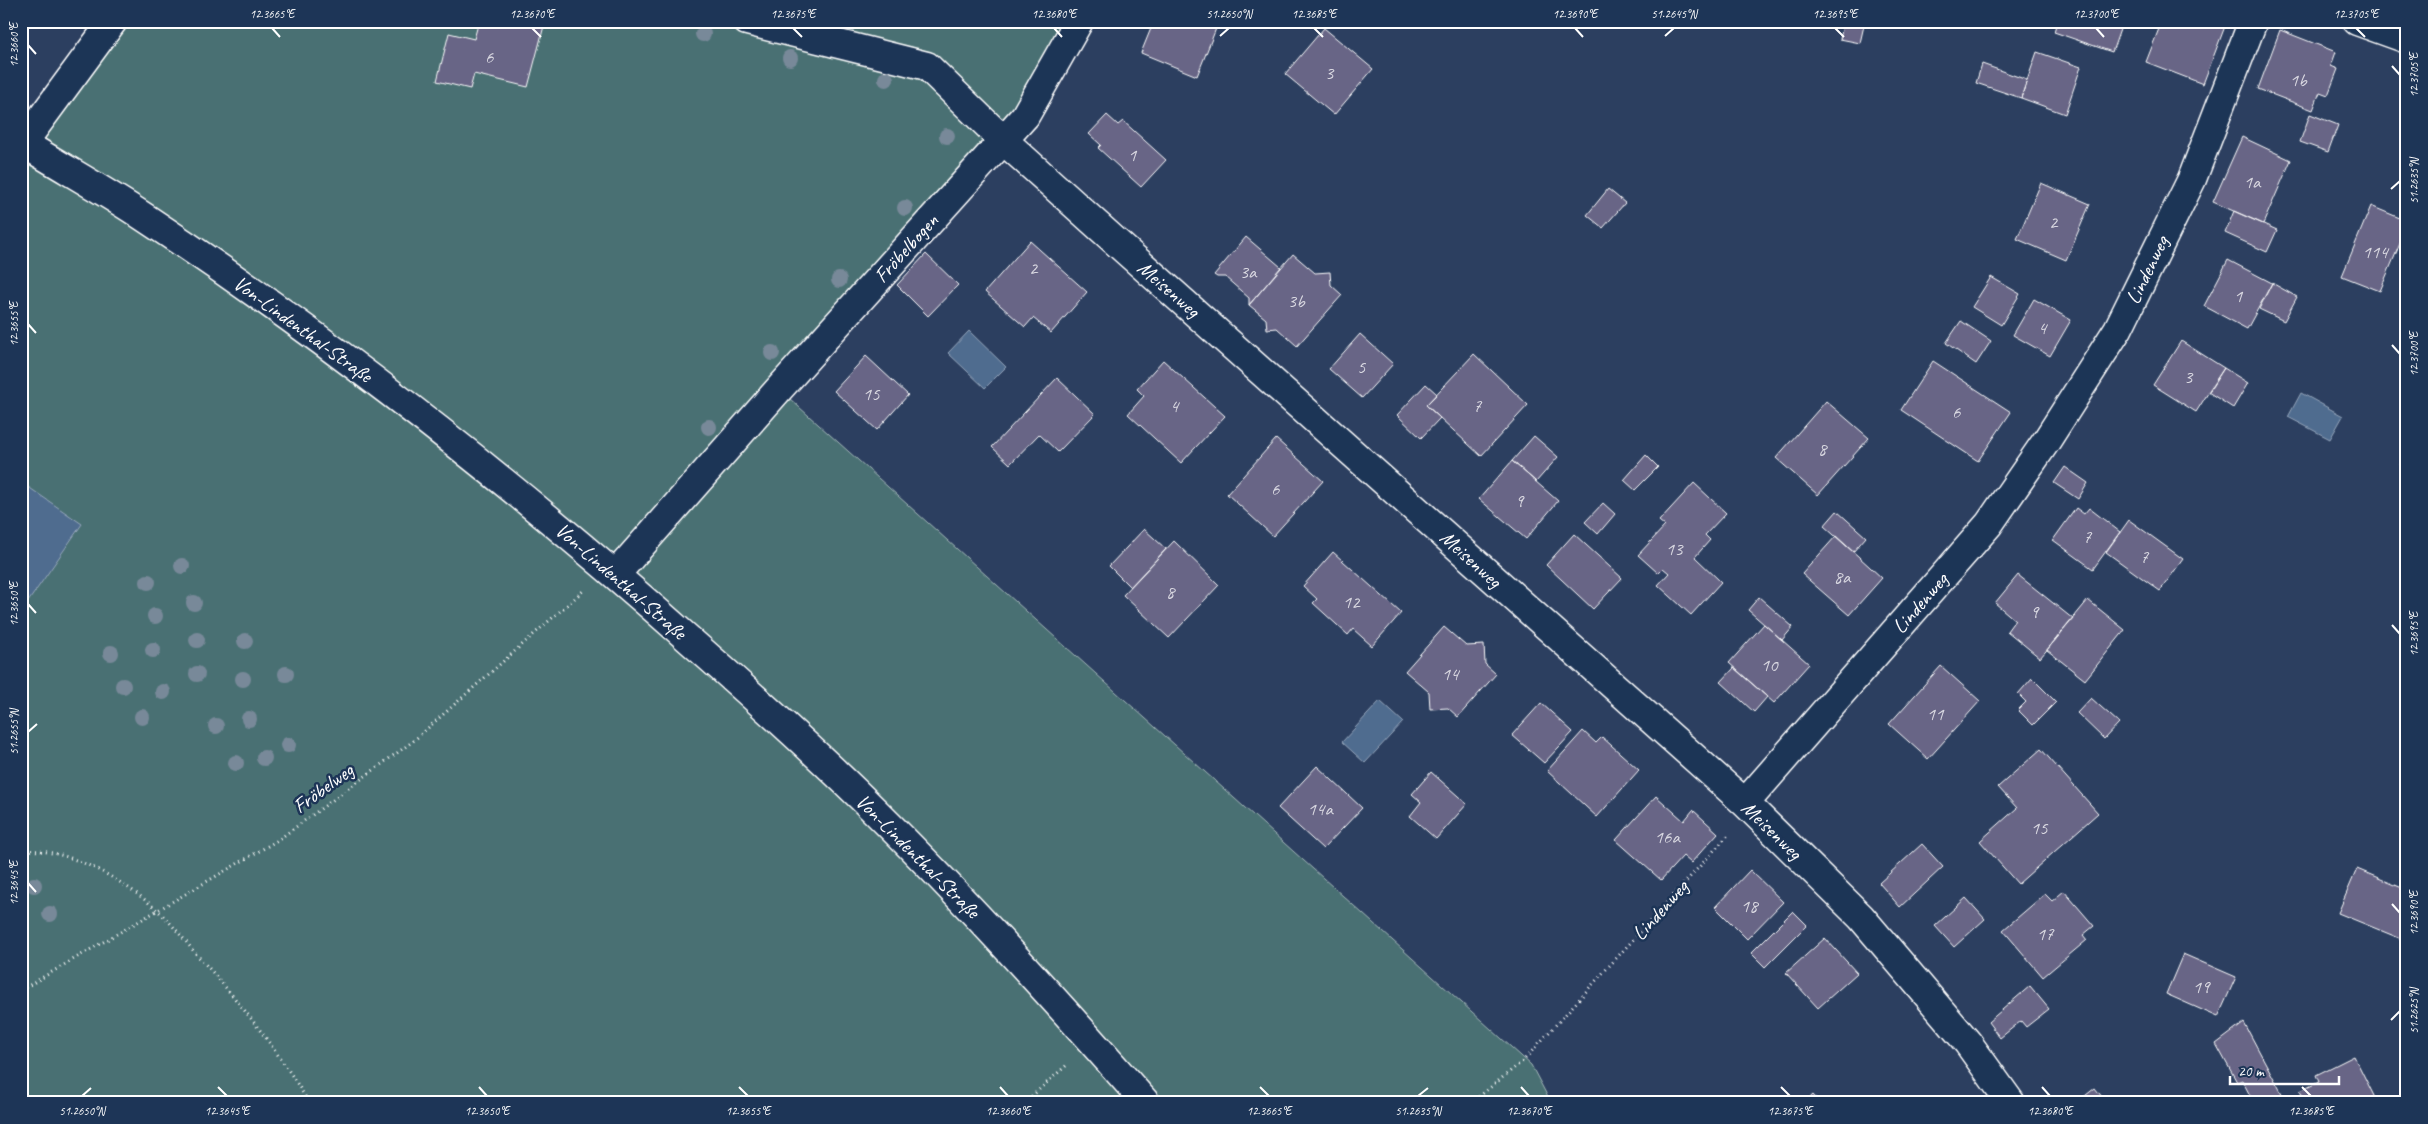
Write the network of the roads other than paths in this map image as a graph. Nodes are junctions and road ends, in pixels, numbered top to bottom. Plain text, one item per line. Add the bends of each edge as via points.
1 (113, 21) edge
2 (747, 21) edge
3 (1079, 21) edge
4 (2253, 21) edge
5 (2357, 21) edge
6 (2407, 39) edge
7 (1004, 140) junction
8 (22, 145) edge
9 (616, 574) junction
10 (1744, 803) junction
11 (1146, 1103) edge
12 (2011, 1103) edge

1 - 8 street
2 - 7 street via 927,66
3 - 7 street via 1025,116
4 - 10 street, Lindenweg via 2192,179 2118,329 2048,440 1989,524
5 - 6 street
7 - 9 street, Fröbelbogen
7 - 10 street, Meisenweg
8 - 9 street, Von-Lindenthal-Straße via 141,214 325,344 496,475
9 - 11 street, Von-Lindenthal-Straße via 877,813 971,910
10 - 12 street, Meisenweg via 1861,917 1968,1043

